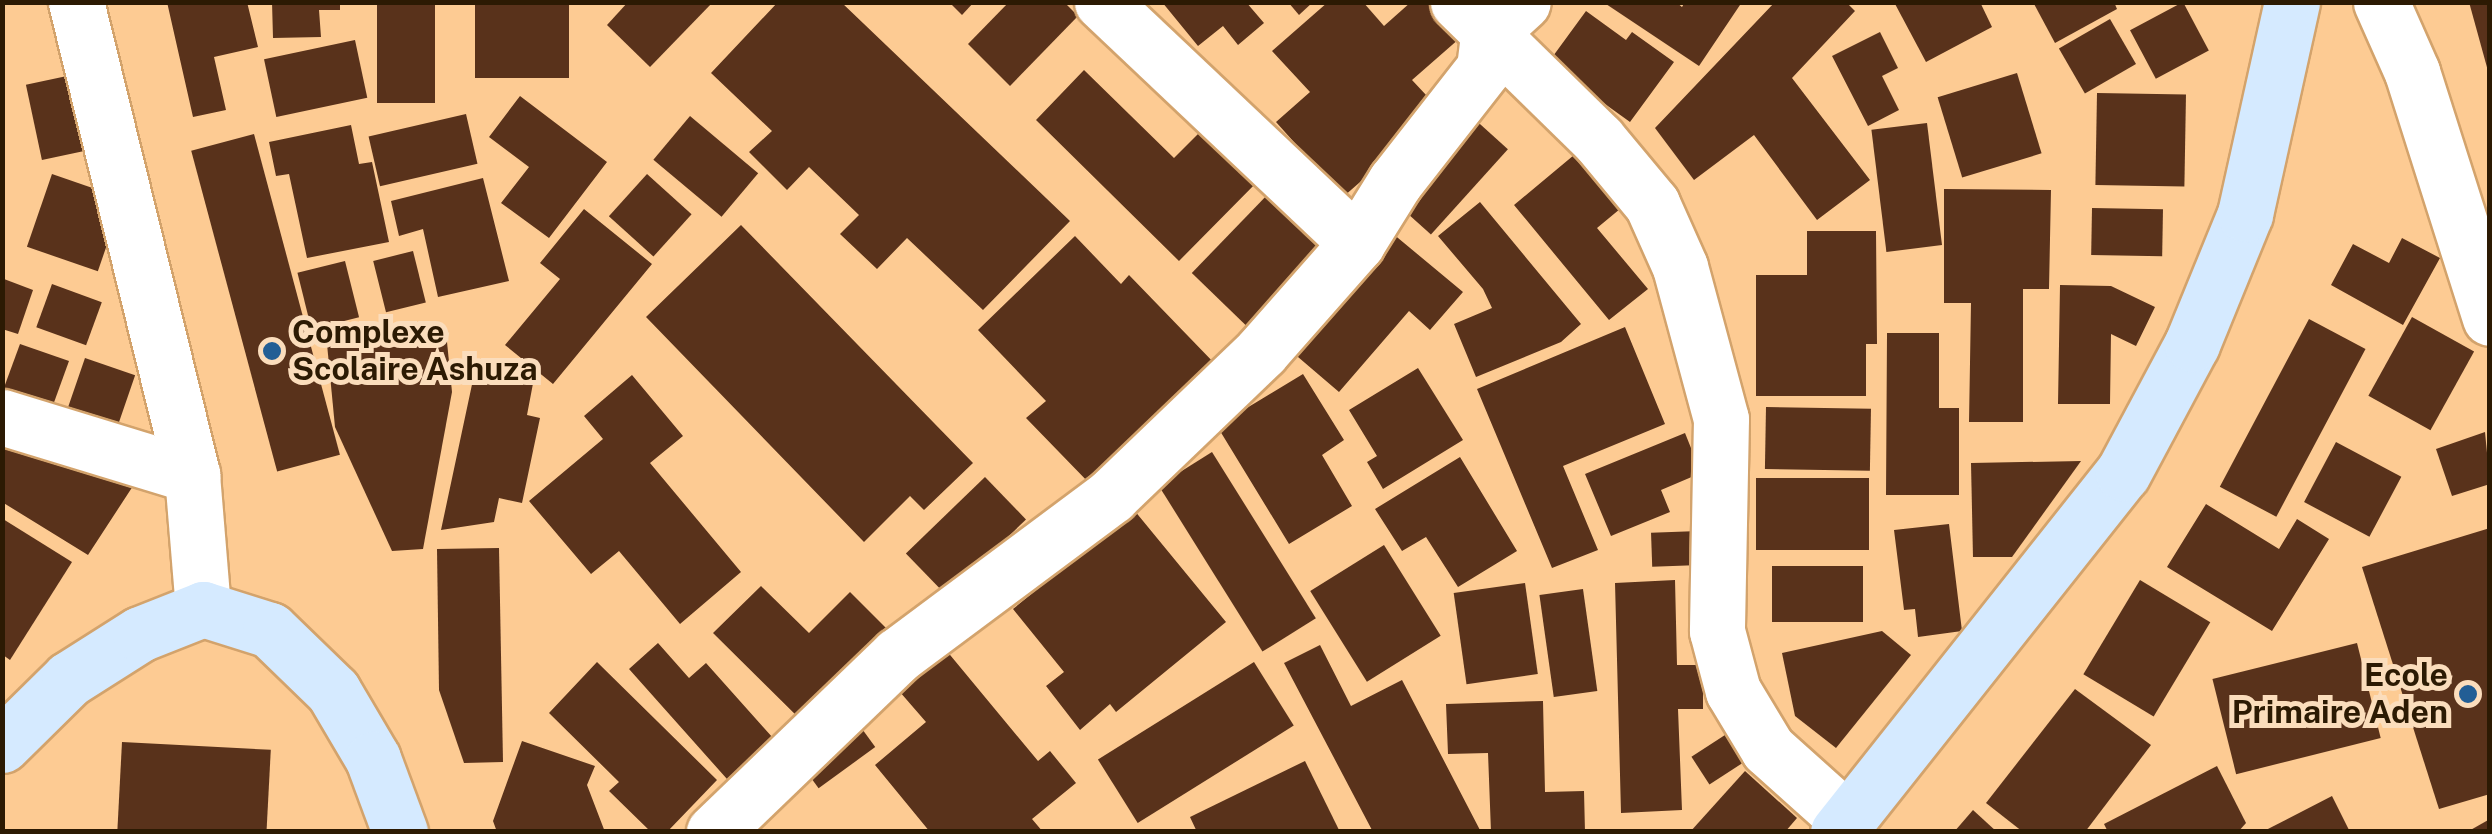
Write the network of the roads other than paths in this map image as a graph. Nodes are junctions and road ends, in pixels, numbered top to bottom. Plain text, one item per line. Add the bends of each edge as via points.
1 (76, 2) edge
2 (1102, 2) edge
3 (2292, 2) edge
4 (2381, 2) edge
5 (1490, 13) edge
6 (1357, 243) junction
7 (2490, 318) edge
8 (2, 418) edge
9 (192, 476) junction
10 (203, 609) junction
11 (2, 745) edge
12 (1842, 826) edge
13 (400, 832) edge
14 (714, 832) edge

1 - 9 street
2 - 6 street
3 - 12 street via 2244,214 2192,344 2124,473
4 - 7 street via 2412,72
5 - 6 street via 1484,68 1395,182
5 - 12 street via 1652,204 1680,267 1721,419 1717,631 1733,691 1768,749
6 - 14 street via 1262,352 1111,496 898,655
8 - 9 street
9 - 10 street
10 - 11 street via 140,634 68,679
10 - 13 street via 270,630 333,691 373,759

